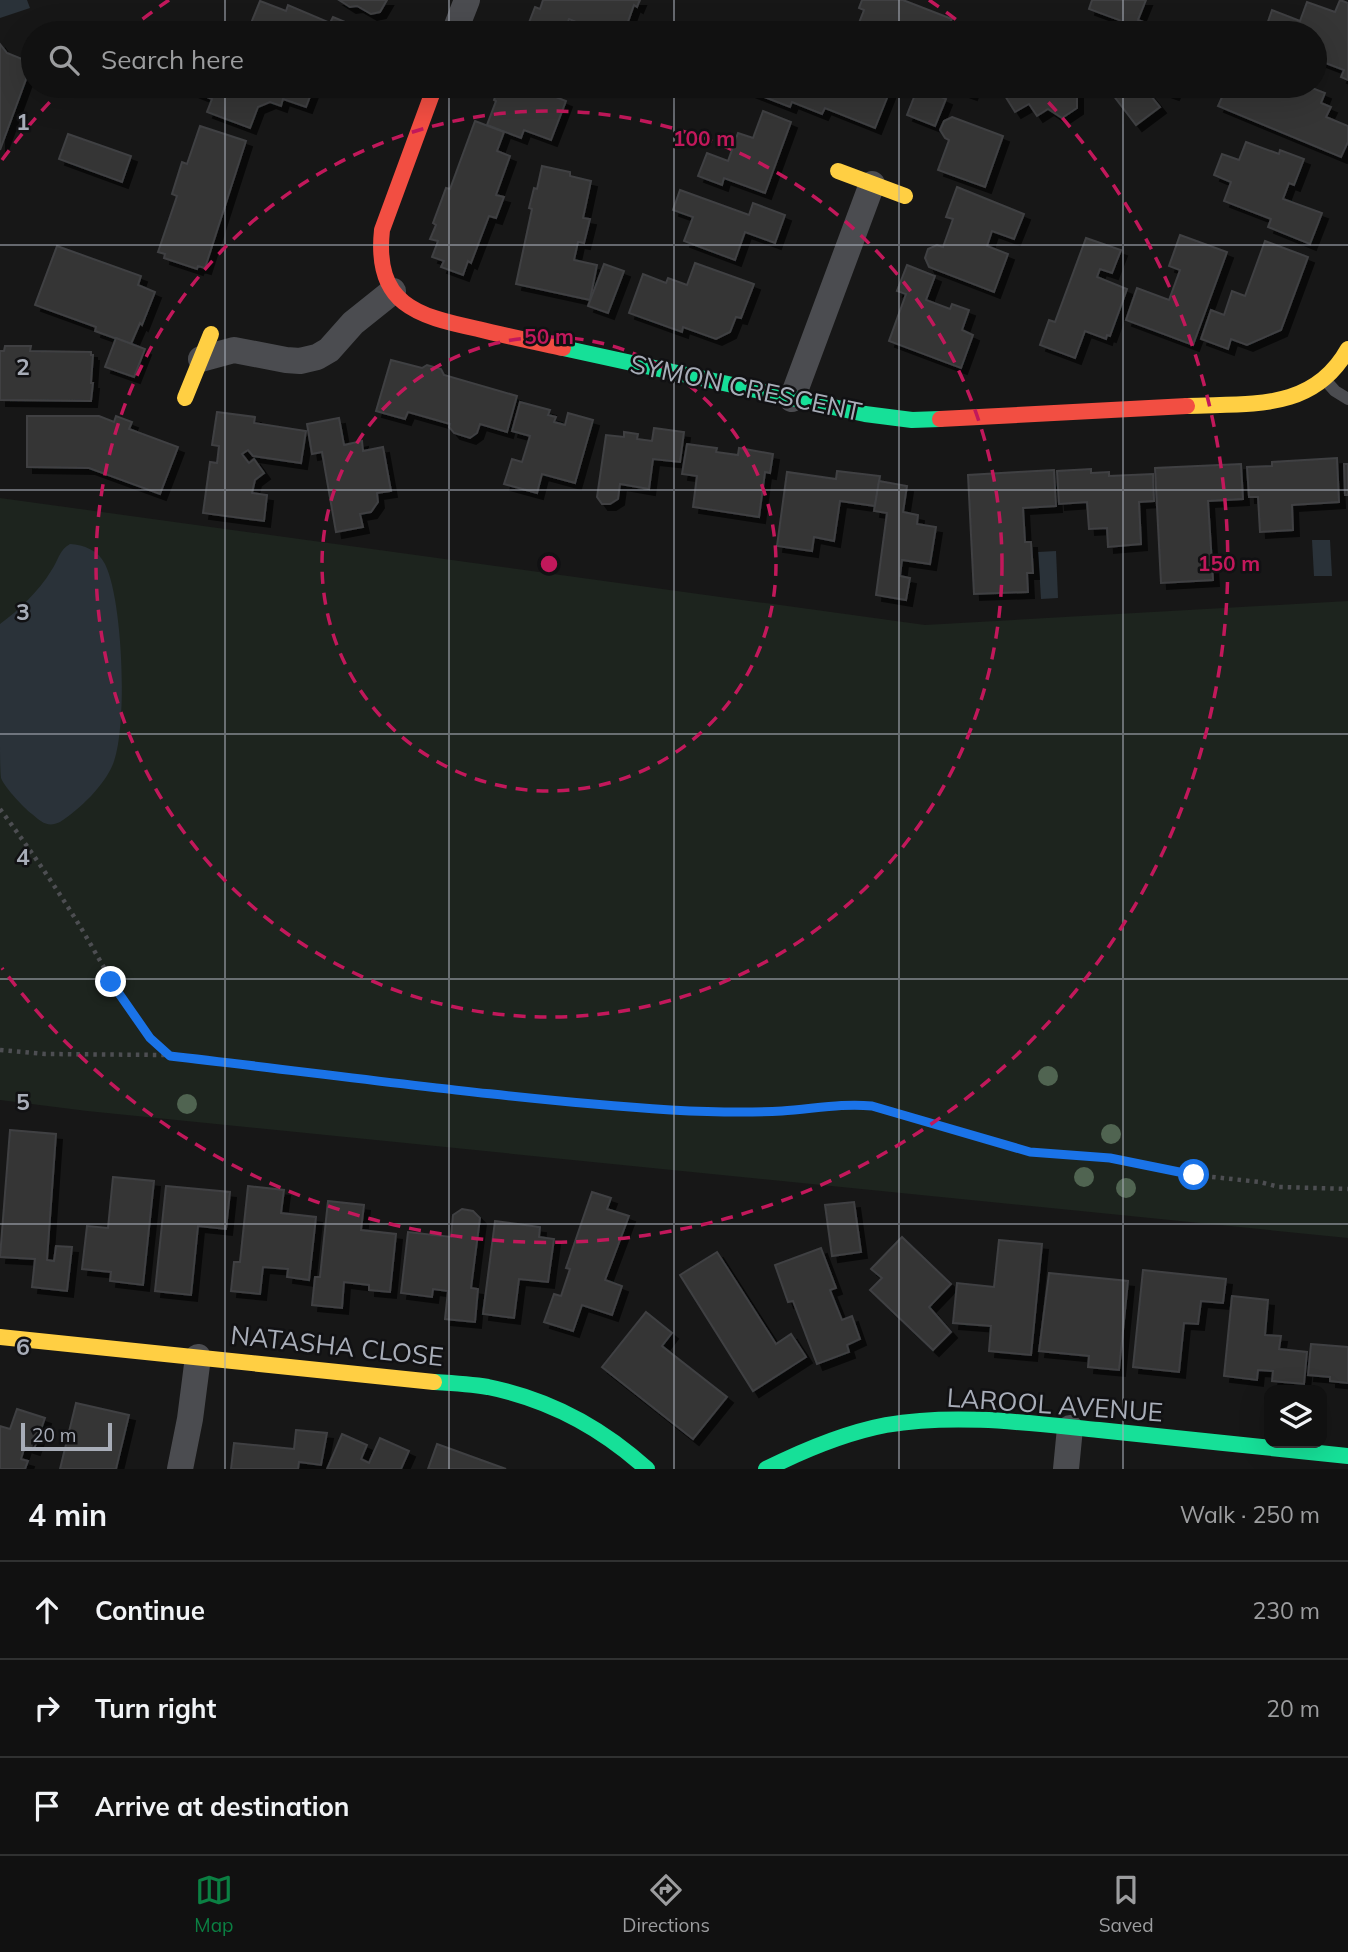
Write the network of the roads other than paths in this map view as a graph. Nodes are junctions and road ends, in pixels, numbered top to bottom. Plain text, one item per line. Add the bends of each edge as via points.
1 (467, 0) edge
2 (459, 21) edge
3 (431, 98) edge
4 (838, 171) dead end
5 (872, 184) junction
6 (905, 196) dead end
7 (393, 291) junction
8 (211, 334) dead end
9 (1348, 349) edge
10 (201, 359) junction
11 (1326, 381) junction
12 (186, 398) dead end
13 (792, 399) junction
14 (1348, 399) edge
15 (0, 1337) edge
16 (198, 1357) junction
17 (1070, 1428) junction
18 (1348, 1456) edge
19 (180, 1469) edge
20 (647, 1469) edge
21 (766, 1469) edge
22 (1066, 1469) edge

1 - 2 street
3 - 7 street via 382,230 381,264
4 - 5 street
5 - 6 street
5 - 13 street
7 - 10 street via 317,357 286,360 234,350
7 - 13 street, SYMON CRESCENT via 405,305 436,320
8 - 10 street
9 - 11 street, SYMON CRESCENT
10 - 12 street
11 - 13 street, SYMON CRESCENT via 1272,402 933,421
11 - 14 lane
15 - 16 street, NATASHA CLOSE
16 - 19 street
16 - 20 street, NATASHA CLOSE via 511,1392 585,1422
17 - 18 street, LAROOL AVENUE
17 - 21 street, LAROOL AVENUE via 982,1420 900,1423 819,1445
17 - 22 street

